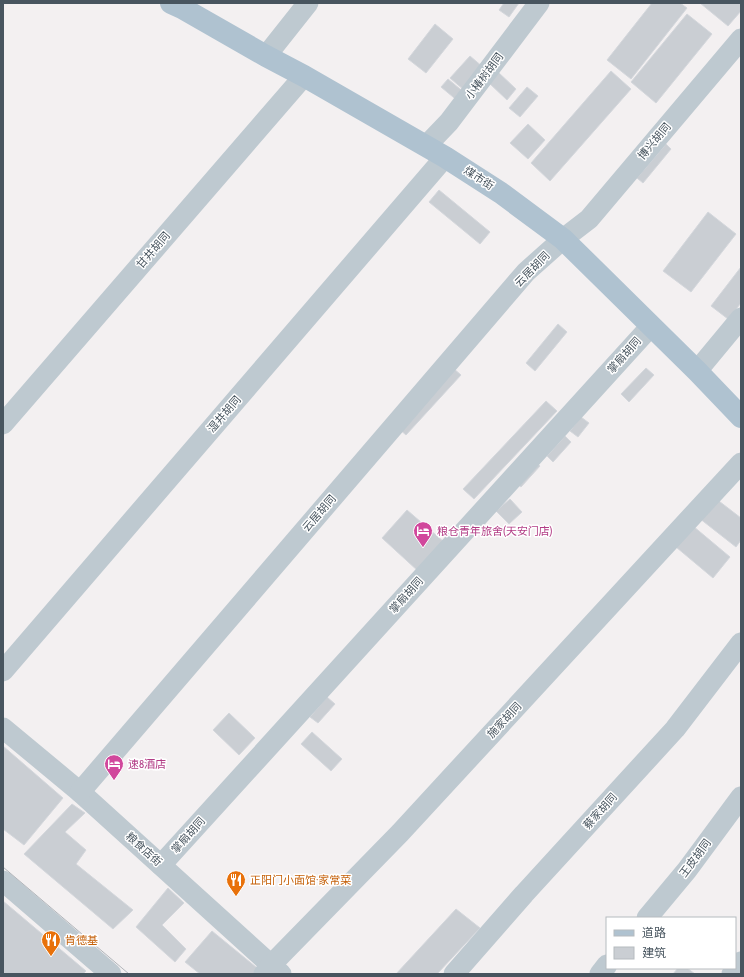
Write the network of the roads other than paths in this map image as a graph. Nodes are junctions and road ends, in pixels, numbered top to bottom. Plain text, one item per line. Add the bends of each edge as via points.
1 (308, 3) edge
2 (539, 3) edge
3 (173, 4) edge
4 (741, 39) edge
5 (266, 56) junction
6 (304, 76) junction
7 (426, 146) junction
8 (445, 157) junction
9 (563, 239) junction
10 (741, 318) edge
11 (651, 326) junction
12 (697, 371) junction
13 (741, 417) edge
14 (3, 424) edge
15 (741, 463) edge
16 (741, 643) edge
17 (3, 671) edge
18 (3, 728) edge
19 (80, 792) junction
20 (741, 797) edge
21 (161, 865) junction
22 (3, 880) edge
23 (647, 917) edge
24 (272, 971) edge
25 (111, 974) edge
26 (454, 974) edge

1 - 5 street
2 - 7 street, 小椿树胡同 via 449,122
3 - 5 main road, 煤市街
4 - 9 street, 博兴胡同 via 589,219
5 - 6 main road, 煤市街
6 - 7 main road, 煤市街
6 - 14 street, 甘井胡同
7 - 8 main road, 煤市街
8 - 9 main road, 煤市街 via 501,192
8 - 17 street, 湿井胡同
9 - 11 main road, 煤市街
9 - 19 street, 云居胡同 via 526,272
10 - 12 street
11 - 12 main road, 煤市街
11 - 21 street, 掌扇胡同
12 - 13 main road, 煤市街
15 - 24 street, 施家胡同
16 - 26 street, 蔡家胡同 via 675,729
18 - 19 street, 粮食店街
19 - 21 street, 粮食店街
20 - 23 street, 王皮胡同 via 687,870
21 - 24 street, 粮食店街
22 - 25 street

